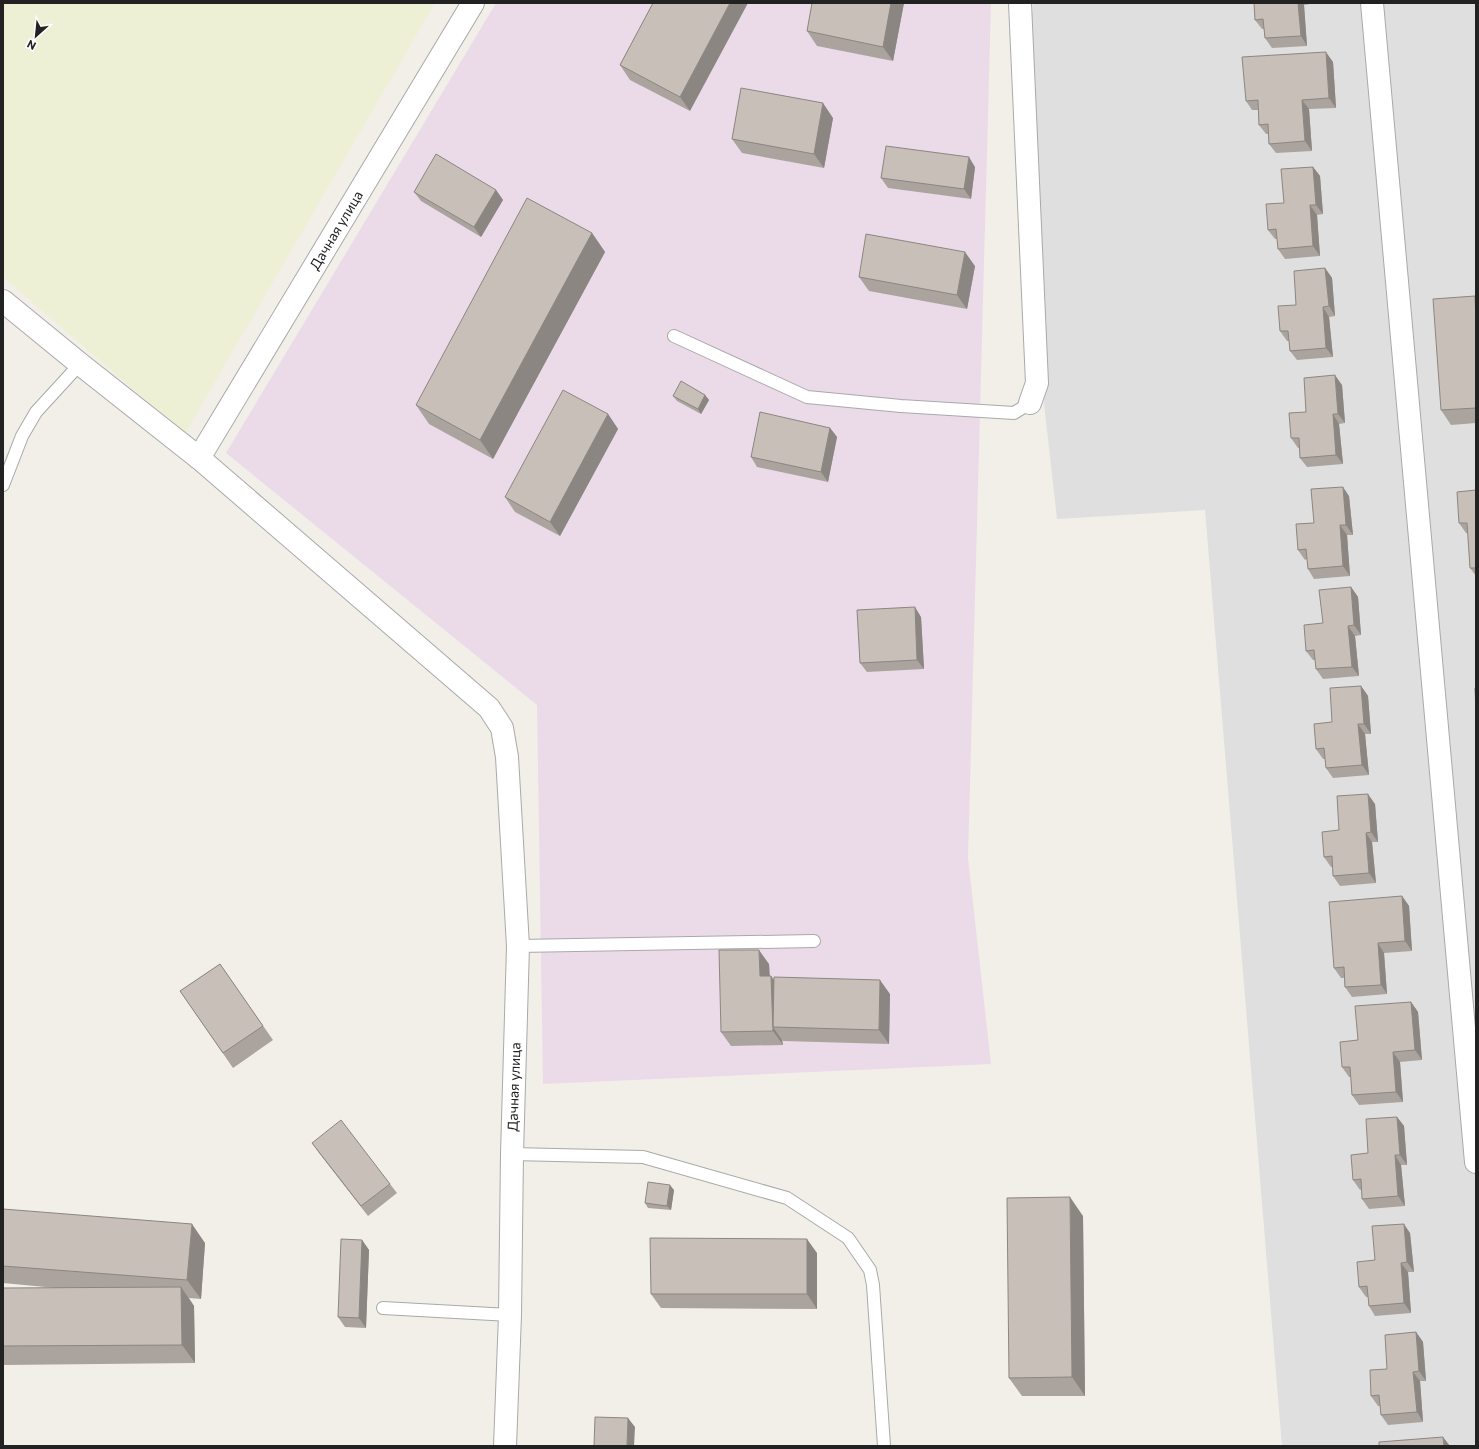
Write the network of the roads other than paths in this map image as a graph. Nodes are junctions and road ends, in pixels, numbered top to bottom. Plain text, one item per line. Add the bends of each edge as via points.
1 (473, 3) edge
2 (1020, 3) edge
3 (1372, 3) edge
4 (3, 301) edge
5 (674, 336) dead end
6 (80, 364) junction
7 (1030, 402) joint
8 (199, 458) junction
9 (3, 485) edge
10 (814, 941) dead end
11 (518, 946) junction
12 (512, 1154) junction
13 (1476, 1162) edge
14 (383, 1308) dead end
15 (510, 1315) junction
16 (505, 1446) edge
17 (884, 1446) edge

1 - 8 street, Дачная улица
2 - 7 street via 1037,382
3 - 13 street
4 - 6 street
5 - 7 lane via 807,397 901,406 1014,412
6 - 8 street
6 - 9 lane via 36,412 22,436
8 - 11 street, Дачная улица via 489,708 502,728 508,756
10 - 11 lane
11 - 12 street, Дачная улица
12 - 15 street, Дачная улица
12 - 17 lane via 643,1157 787,1198 848,1238 870,1270 873,1285
14 - 15 lane
15 - 16 street, Дачная улица

